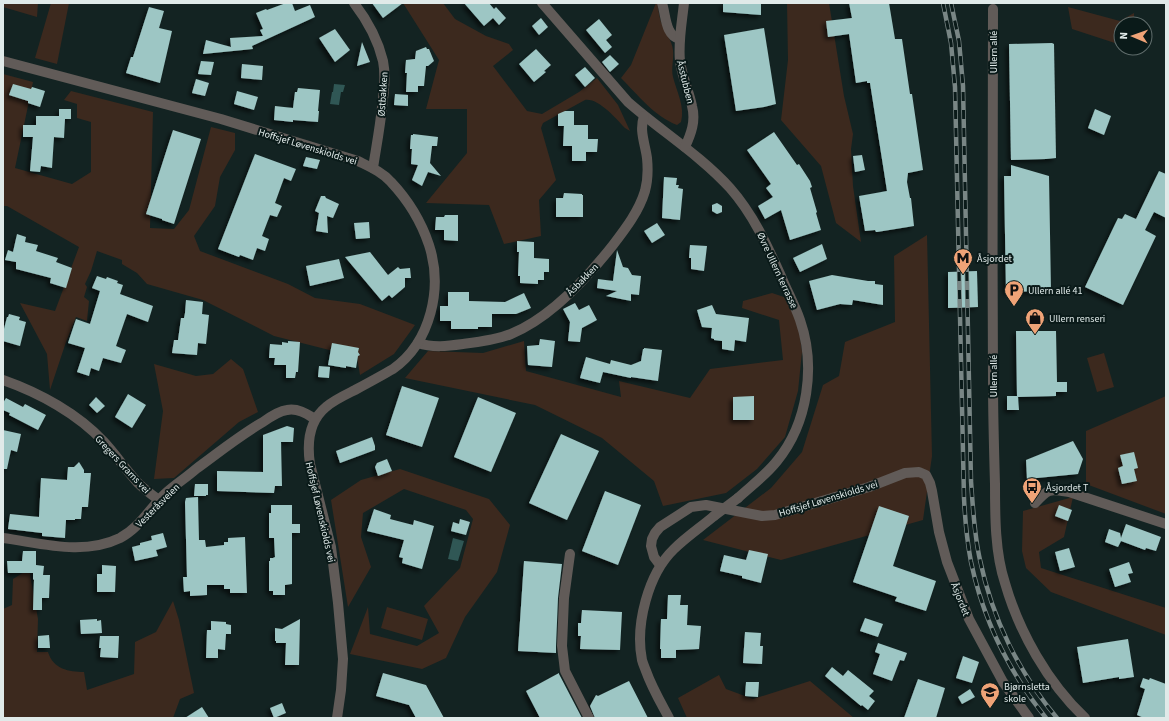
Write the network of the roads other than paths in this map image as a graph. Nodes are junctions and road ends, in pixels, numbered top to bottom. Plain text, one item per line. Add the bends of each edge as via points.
1 (354, 3) edge
2 (542, 3) edge
3 (662, 3) edge
4 (684, 3) edge
5 (993, 9) dead end
6 (680, 39) junction
7 (3, 61) edge
8 (644, 116) junction
9 (685, 147) junction
10 (373, 168) junction
11 (418, 343) junction
12 (3, 380) edge
13 (316, 419) junction
14 (919, 472) joint
15 (159, 500) junction
16 (1035, 503) dead end
17 (1166, 524) edge
18 (3, 538) edge
19 (570, 554) dead end
20 (660, 565) junction
21 (337, 718) edge
22 (589, 718) edge
23 (669, 718) edge
24 (1029, 718) edge
25 (1085, 718) edge

1 - 10 street, Østbakken via 376,41 384,68 384,89
2 - 8 street, Øvre Ullern terrasse via 624,97
3 - 6 street via 670,31 675,38
4 - 6 street, Åsstubben
5 - 25 street, Ullern allé via 993,416 998,547 1004,582 1030,644 1048,674 1072,706
6 - 9 street, Åsstubben via 681,70 693,113 691,132
7 - 10 street, Hoffsjef Løvenskiolds vei via 221,119 344,156
8 - 9 street, Øvre Ullern terrasse
8 - 11 street, Åsbakken via 642,131 646,157 646,189 632,219 603,258 577,286 534,322 510,335 450,346
9 - 20 street, Øvre Ullern terrasse, bridge via 729,187 757,226 800,320 807,349 808,375 802,410 795,431 778,461 738,498 674,549
10 - 11 street, Hoffsjef Løvenskiolds vei via 390,181 412,208 429,246 434,292 428,324
11 - 13 street, Hoffsjef Løvenskiolds vei via 402,363 326,407
12 - 15 street, Gregers Grams vei via 30,391 81,422 104,442 138,483
13 - 15 street, Vesteråsveien via 295,410 287,410 270,417 236,439
13 - 21 street, Hoffsjef Løvenskiolds vei via 308,442 308,453 331,547 338,603 343,659
14 - 20 street, Hoffsjef Løvenskiolds vei via 905,473 869,487 775,515 755,515 706,505 691,507 660,526 655,533 652,546 654,557
14 - 24 street, Åsjordet via 926,475 930,483 947,562 969,619 1003,682
15 - 18 street, Vesteråsveien via 145,518 129,532 120,538 100,544 75,547
16 - 17 street via 1052,490 1069,492
19 - 22 street via 564,598 562,646 565,671
20 - 23 street via 643,607 641,645 642,660 649,679

